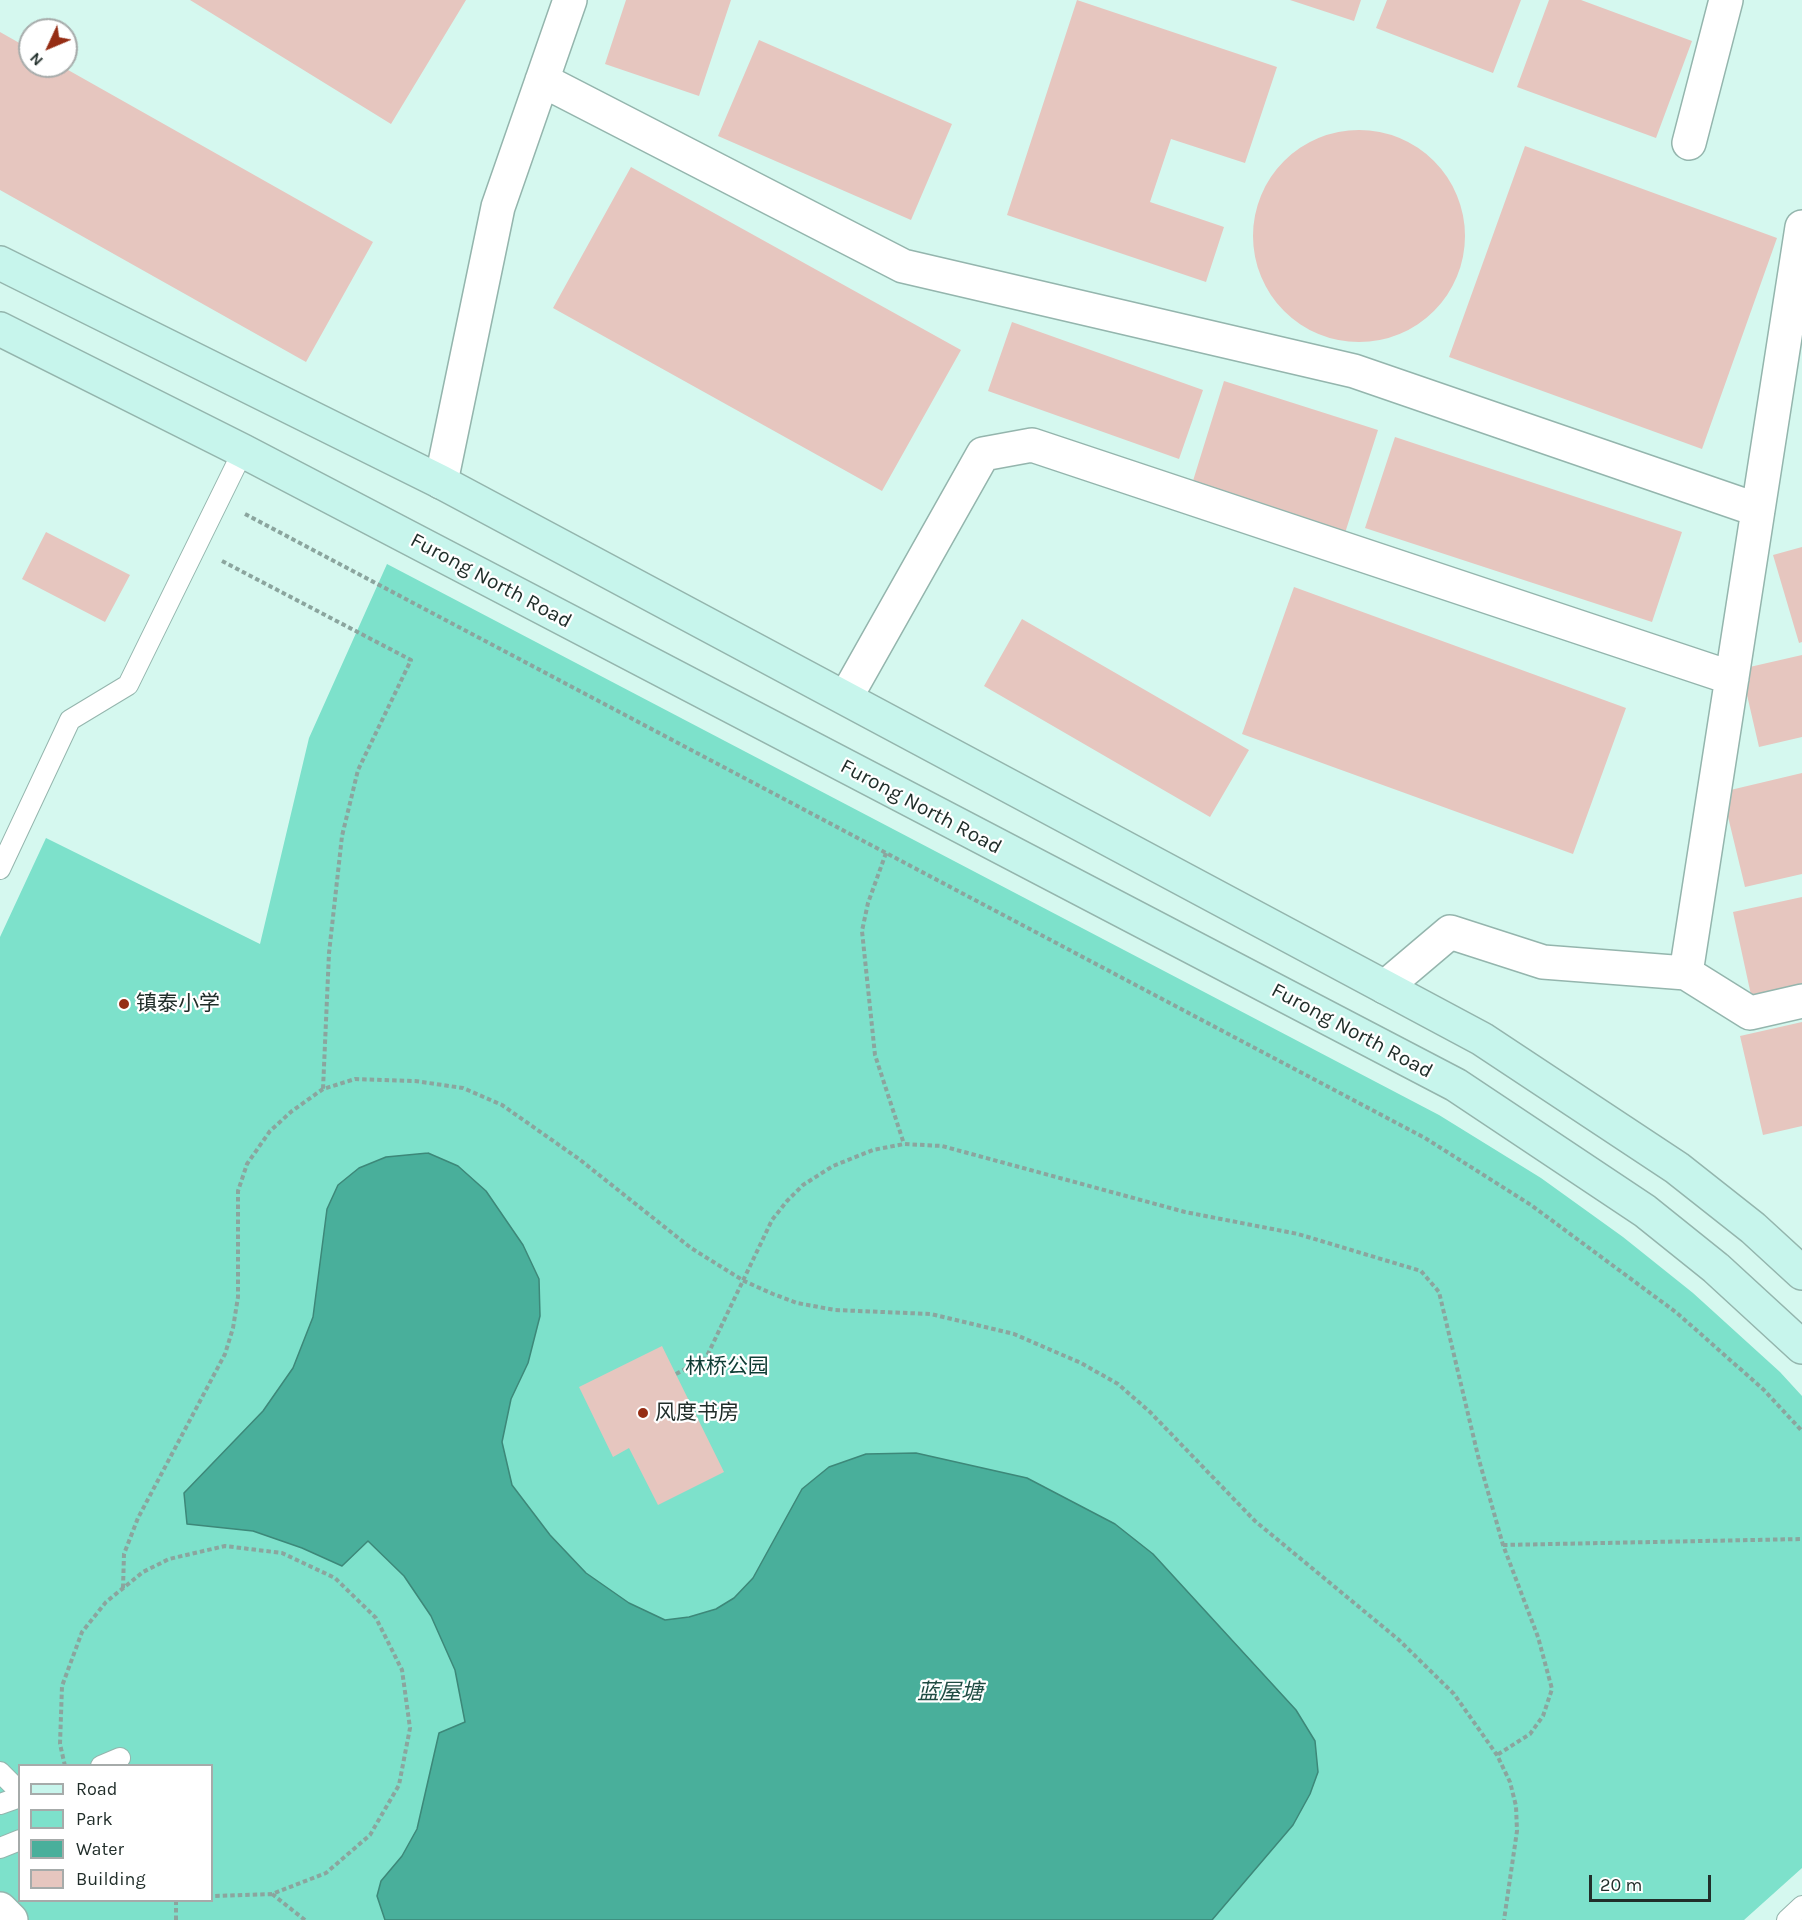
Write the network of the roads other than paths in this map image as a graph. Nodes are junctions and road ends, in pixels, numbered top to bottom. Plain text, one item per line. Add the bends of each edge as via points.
1 (570, 0) edge
2 (1726, 0) edge
3 (543, 80) junction
4 (1689, 143) dead end
5 (1802, 227) edge
6 (0, 263) edge
7 (1795, 313) edge
8 (0, 329) edge
9 (243, 451) junction
10 (441, 482) junction
11 (1758, 510) junction
12 (1732, 678) junction
13 (846, 697) junction
14 (0, 869) edge
15 (1686, 973) junction
16 (1386, 987) junction
17 (1802, 1001) edge
18 (1802, 1273) edge
19 (1802, 1347) edge
20 (120, 1758) dead end
21 (106, 1764) edge
22 (0, 1772) edge
23 (18, 1790) edge
24 (18, 1798) edge
25 (0, 1804) edge
26 (18, 1841) edge
27 (0, 1848) edge
28 (1802, 1906) edge
29 (0, 1909) edge
30 (11, 1920) edge
31 (1786, 1920) edge

1 - 3 street
2 - 4 street
3 - 10 street via 498,207
3 - 11 street via 903,266 1354,371
5 - 7 street
6 - 10 main road
7 - 11 street
8 - 9 main road, Furong North Road
9 - 14 lane via 129,685 70,720
9 - 19 main road, Furong North Road via 1456,1085 1645,1211 1716,1268
10 - 13 main road
11 - 12 street
12 - 13 street via 1032,445 983,454
12 - 15 street
13 - 16 main road
15 - 16 street via 1543,962 1450,932
15 - 17 street via 1750,1012
16 - 18 main road via 1482,1039 1677,1168
20 - 21 lane
22 - 23 lane
24 - 25 lane
26 - 27 lane
28 - 31 lane
29 - 30 street

